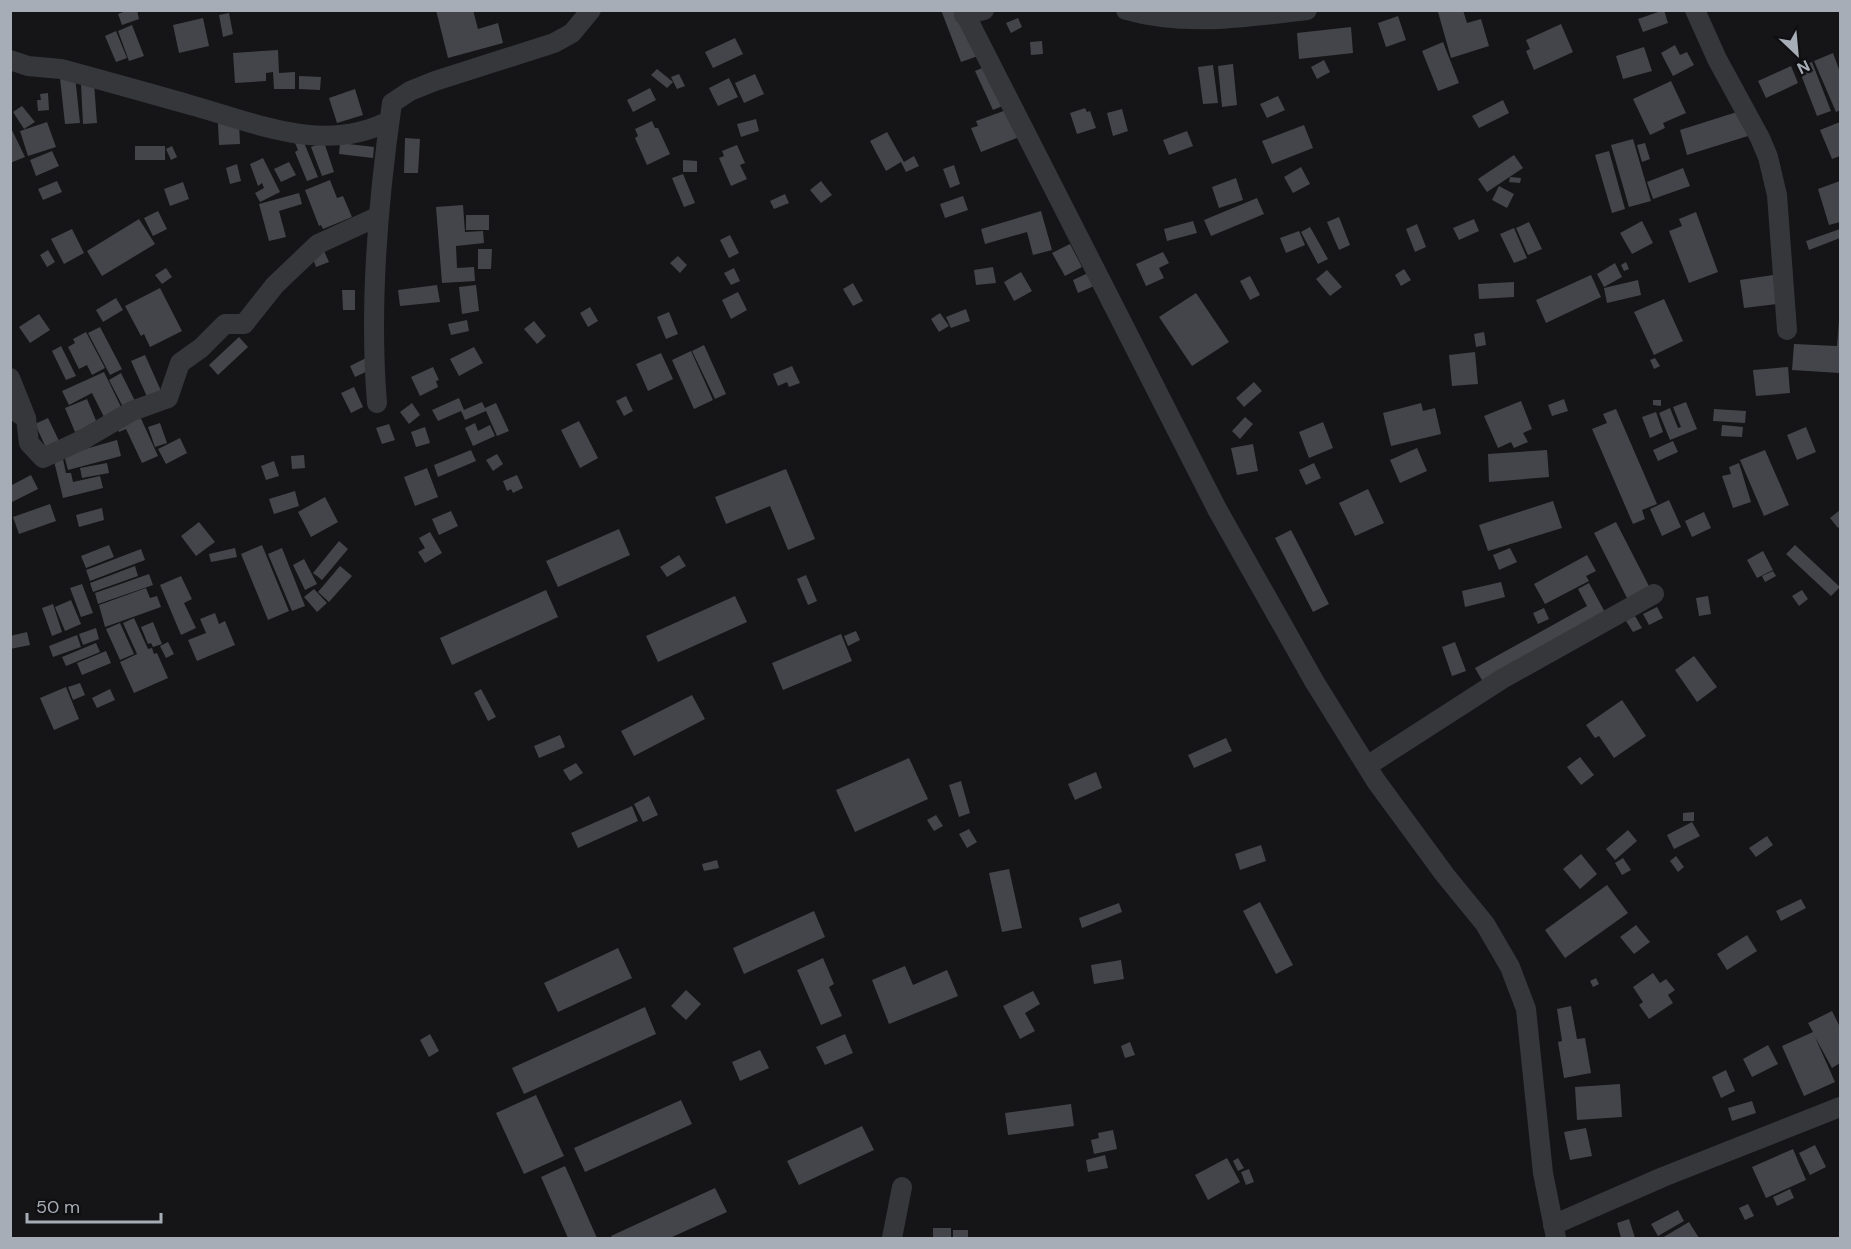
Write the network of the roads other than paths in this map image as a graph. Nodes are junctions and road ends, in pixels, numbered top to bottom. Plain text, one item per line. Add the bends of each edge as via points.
1 (591, 10) edge
2 (984, 10) edge
3 (1126, 10) edge
4 (1307, 10) edge
5 (1695, 10) edge
6 (963, 13) edge
7 (10, 60) edge
8 (389, 121) junction
9 (379, 216) junction
10 (1787, 330) dead end
11 (10, 378) edge
12 (377, 403) dead end
13 (18, 413) edge
14 (1654, 594) dead end
15 (1367, 766) junction
16 (1840, 1107) edge
17 (902, 1187) dead end
18 (1554, 1232) edge
19 (892, 1239) edge

1 - 8 street via 572,33 554,43 410,91 392,103
2 - 6 street
3 - 4 street via 1190,21
5 - 10 street via 1768,157 1777,195
6 - 15 street via 1217,509
7 - 8 street via 60,69 292,134 342,136 362,133
8 - 9 street
9 - 12 street
9 - 13 street via 318,244 275,285 244,324 225,324 180,363 168,398 132,411 43,458 29,443
11 - 13 street
14 - 15 street via 1502,679
15 - 18 street via 1485,924 1514,978 1526,1009 1543,1173
16 - 18 street via 1673,1173
17 - 19 street

